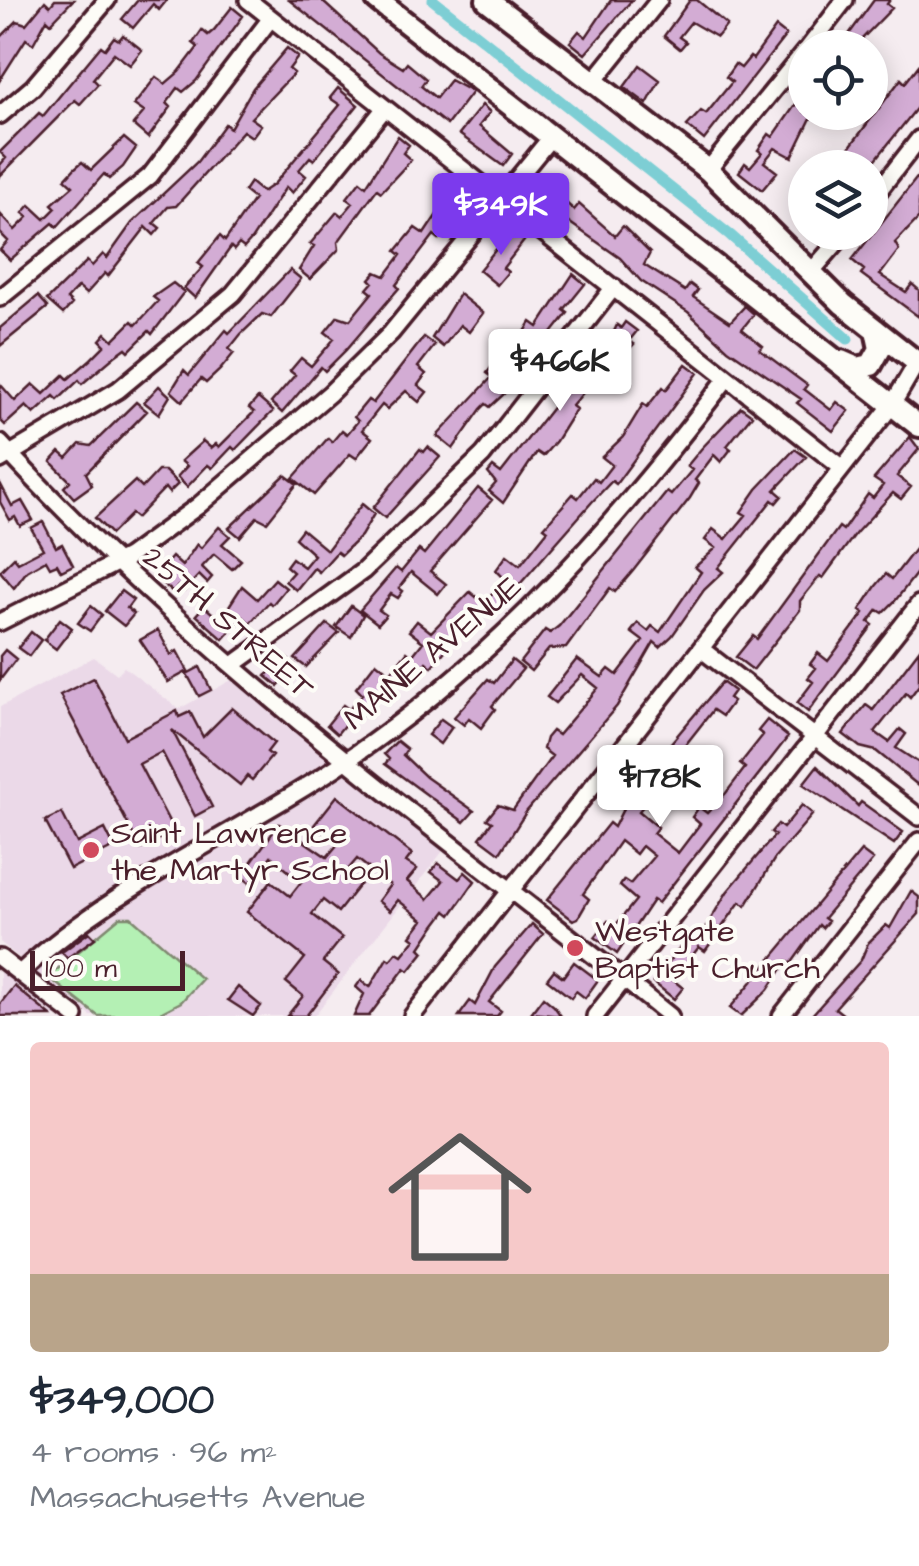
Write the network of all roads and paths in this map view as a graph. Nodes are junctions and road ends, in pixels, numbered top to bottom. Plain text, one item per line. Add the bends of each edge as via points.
1 (106, 0) edge
2 (248, 0) edge
3 (377, 0) edge
4 (409, 0) edge
5 (487, 0) edge
6 (659, 0) edge
7 (845, 0) edge
8 (272, 18) junction
9 (413, 28) junction
10 (821, 30) edge
11 (788, 71) edge
12 (594, 81) junction
13 (385, 108) junction
14 (0, 115) edge
15 (552, 136) junction
16 (919, 139) edge
17 (708, 170) junction
18 (888, 179) edge
19 (500, 198) junction
20 (830, 250) edge
21 (810, 272) junction
22 (614, 287) junction
23 (0, 298) edge
24 (876, 330) junction
25 (830, 356) junction
26 (918, 367) edge
27 (728, 378) junction
28 (892, 405) junction
29 (919, 426) edge
30 (4, 453) edge
31 (842, 468) junction
32 (118, 562) junction
33 (919, 604) edge
34 (0, 622) edge
35 (701, 649) junction
36 (234, 665) junction
37 (816, 736) junction
38 (348, 759) junction
39 (919, 817) edge
40 (919, 842) edge
41 (511, 890) junction
42 (0, 958) edge
43 (20, 973) junction
44 (624, 980) junction
45 (75, 1016) edge
46 (412, 1016) edge
47 (595, 1016) edge
48 (670, 1016) edge
49 (781, 1016) edge

1 - 14 street
2 - 8 street
3 - 9 main road
4 - 9 main road
5 - 12 main road
6 - 12 street
7 - 10 street
8 - 13 street
8 - 23 street via 150,176
9 - 15 main road
11 - 17 street
12 - 17 main road
13 - 19 street
13 - 30 street via 234,294 118,390
15 - 19 street
15 - 25 main road
16 - 18 street
17 - 21 main road
19 - 22 street
19 - 32 street via 391,332 330,392 198,506
20 - 21 street
21 - 24 main road
22 - 27 street
22 - 36 street via 483,455 364,571
24 - 25 main road via 880,349 872,365 857,368
24 - 26 main road
25 - 28 main road
26 - 28 street
27 - 31 street
27 - 38 street, MAINE AVENUE via 575,563 492,644
28 - 29 main road
28 - 31 street
30 - 32 street, 25TH STREET
31 - 35 street
32 - 34 street
32 - 36 street, 25TH STREET
33 - 37 street
35 - 37 street
35 - 41 street
36 - 38 street, 25TH STREET
37 - 39 street
37 - 44 street
38 - 41 street, 25TH STREET
38 - 43 street, MAINE AVENUE via 124,892
40 - 49 street
41 - 44 street, 25TH STREET
41 - 46 street
42 - 43 street
43 - 45 street
44 - 47 street
44 - 48 street, 25TH STREET

